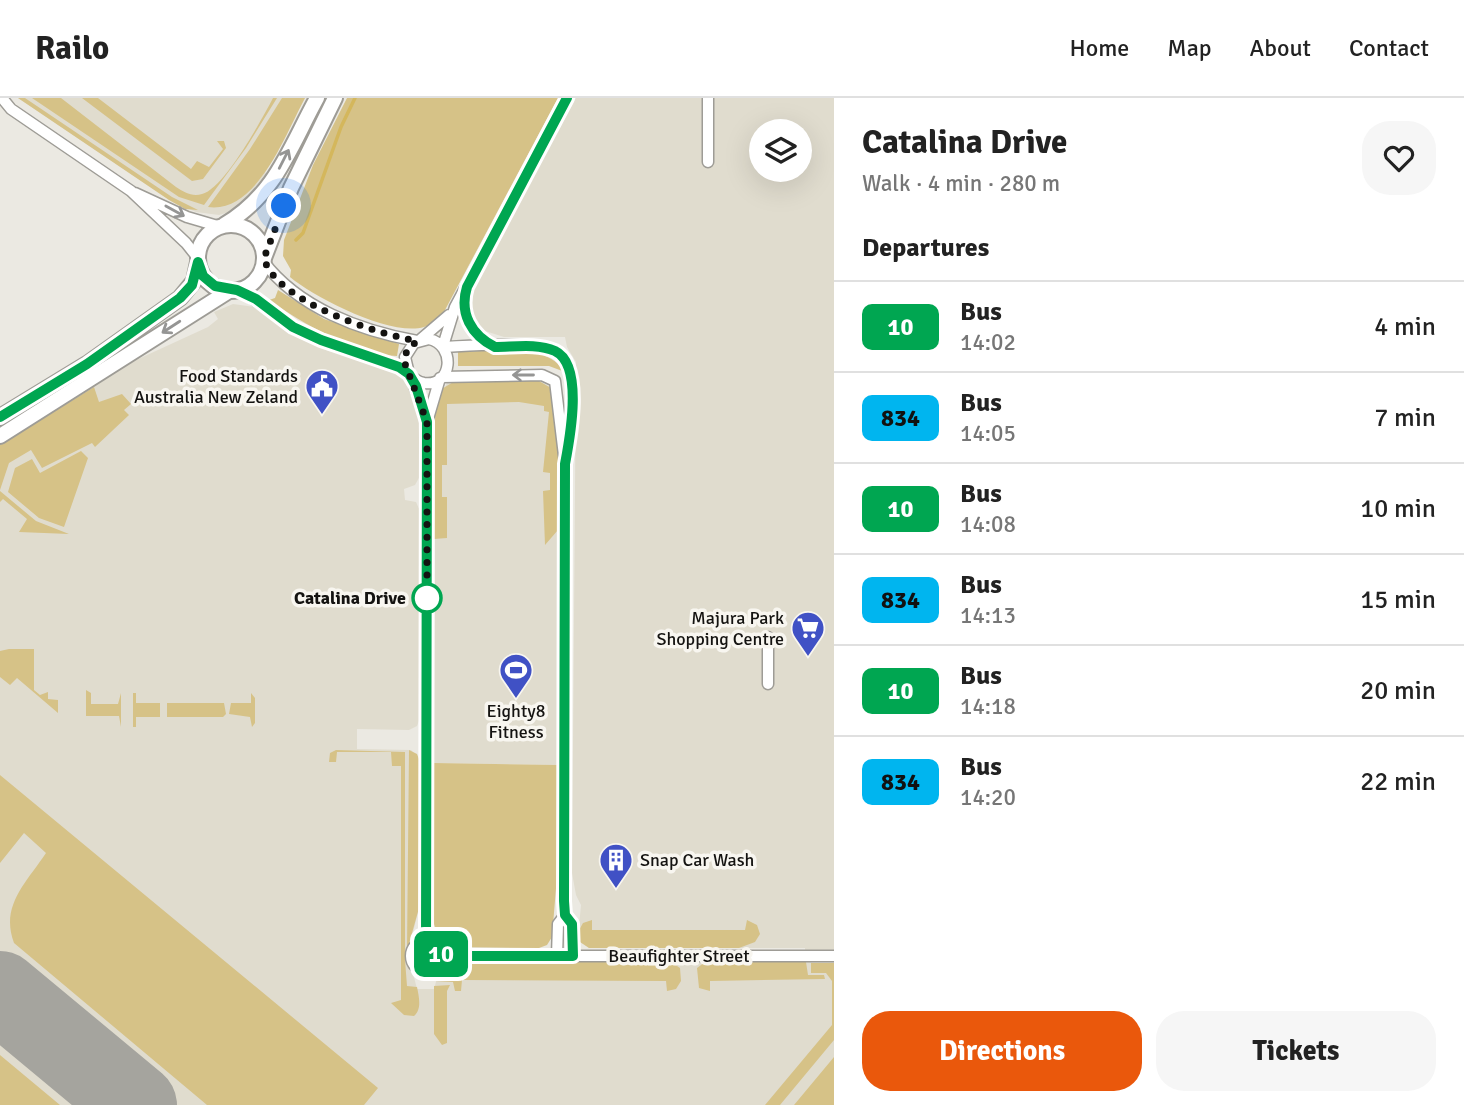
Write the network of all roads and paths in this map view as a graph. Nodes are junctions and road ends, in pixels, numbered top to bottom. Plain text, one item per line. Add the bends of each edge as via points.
1 (2, 98) edge
2 (317, 98) edge
3 (335, 98) edge
4 (567, 98) edge
5 (708, 98) edge
6 (708, 162) dead end
7 (131, 191) junction
8 (222, 226) junction
9 (264, 259) junction
10 (198, 260) junction
11 (467, 287) junction
12 (233, 290) junction
13 (455, 307) junction
14 (419, 340) junction
15 (444, 347) junction
16 (495, 347) junction
17 (409, 375) junction
18 (441, 378) junction
19 (0, 417) edge
20 (427, 422) junction
21 (0, 436) edge
22 (565, 464) junction
23 (768, 637) dead end
24 (768, 684) dead end
25 (565, 915) junction
26 (426, 941) junction
27 (441, 956) junction
28 (557, 956) junction
29 (573, 956) junction
30 (834, 956) edge

1 - 7 street via 11,109
8 -> 2 main road via 265,194
3 - 9 main road via 291,188
4 - 11 street
5 - 6 street
7 -> 8 street via 187,217
7 - 10 street
8 - 9 main road via 251,232
8 - 10 main road via 204,239
9 - 12 main road via 255,280
9 - 14 street via 283,284 318,308
10 - 12 main road via 208,282
10 - 19 main road via 192,285 180,298 87,364
11 - 13 street
11 - 16 street via 463,302 467,320
12 - 17 street via 264,304 302,331 399,367
12 -> 21 main road
13 - 14 street
13 - 15 street
14 - 15 street via 433,340
14 - 17 street via 405,357
15 - 16 street
15 - 18 street via 449,364
16 - 22 street via 541,347 557,352 566,362 572,380
17 - 18 street via 423,383
17 - 20 street
18 - 20 street
22 -> 18 street via 553,378
20 - 26 street
22 - 25 street
23 - 24 street
25 - 28 street via 558,924
25 - 29 street via 572,924
26 - 27 street via 437,945
26 - 27 street via 412,950 416,967 430,970
27 - 28 street, Beaufighter Street
28 - 29 street, Beaufighter Street
29 - 30 street, Beaufighter Street

